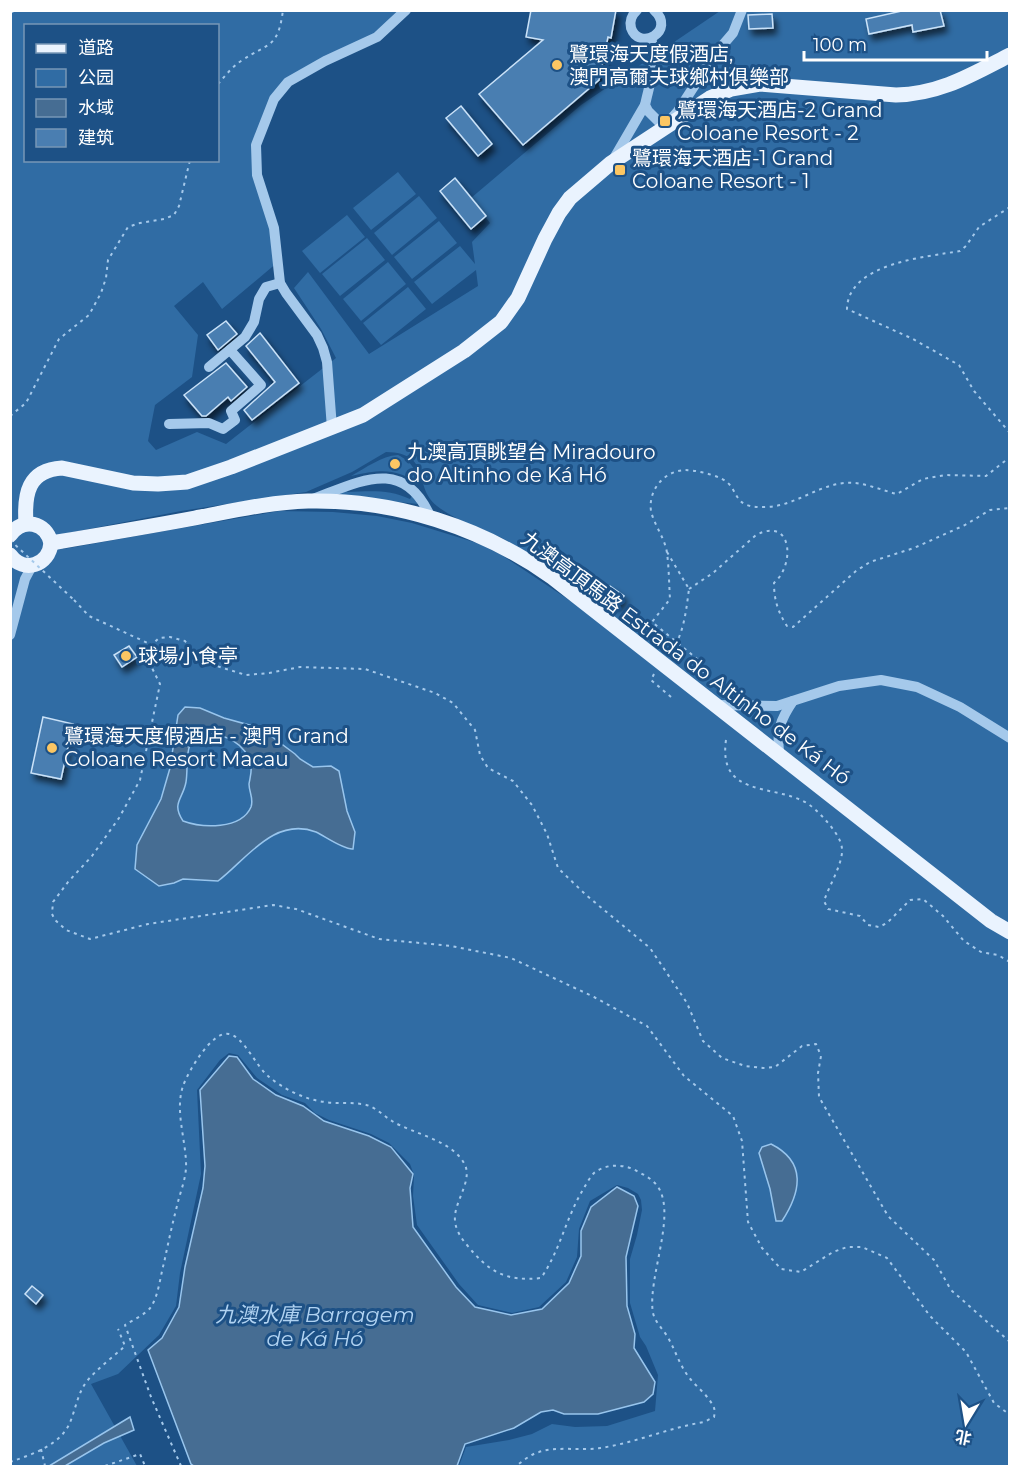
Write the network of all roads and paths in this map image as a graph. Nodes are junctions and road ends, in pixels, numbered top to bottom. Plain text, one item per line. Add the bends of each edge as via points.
1 (13, 10) edge
2 (283, 10) edge
3 (406, 10) edge
4 (638, 10) edge
5 (742, 10) edge
6 (659, 12) edge
7 (10, 20) edge
8 (651, 38) junction
9 (1010, 55) edge
10 (219, 83) edge
11 (645, 105) junction
12 (664, 128) junction
13 (190, 162) edge
14 (611, 163) junction
15 (1010, 207) edge
16 (280, 283) junction
17 (230, 350) junction
18 (209, 367) dead end
19 (10, 416) edge
20 (168, 424) dead end
21 (332, 428) junction
22 (1010, 433) edge
23 (1010, 457) edge
24 (307, 501) junction
25 (1010, 508) edge
26 (431, 518) junction
27 (26, 523) junction
28 (10, 535) edge
29 (10, 540) edge
30 (51, 543) junction
31 (667, 551) junction
32 (22, 566) edge
33 (689, 589) junction
34 (10, 636) edge
35 (678, 643) junction
36 (152, 645) junction
37 (663, 663) junction
38 (703, 695) junction
39 (671, 697) dead end
40 (794, 700) junction
41 (717, 705) junction
42 (150, 735) junction
43 (1010, 738) edge
44 (726, 740) dead end
45 (190, 747) dead end
46 (778, 753) junction
47 (1010, 932) edge
48 (1010, 962) edge
49 (118, 1329) dead end
50 (1010, 1342) edge
51 (1010, 1415) edge
52 (41, 1451) junction
53 (10, 1462) edge
54 (45, 1467) edge
55 (105, 1467) edge
56 (145, 1467) edge
57 (181, 1467) edge
58 (516, 1467) edge

1 - 7 path
2 - 10 path via 279,33 273,42 242,60
3 - 16 street via 377,37 288,82 274,99 256,145 255,164 274,228
4 - 8 street via 630,23 633,32 641,38
5 - 12 street via 733,33
6 - 8 street via 661,27
8 - 11 street via 654,63
9 - 12 main road via 962,80 916,94 746,85 710,98
11 - 12 street
11 - 14 street
12 - 14 main road
13 - 19 path via 174,215 128,227 108,260 101,293 89,315 59,339 26,403
14 - 21 main road via 579,189 559,213 518,298 501,322 389,400
15 - 22 path via 979,227 960,251 880,268 858,284 848,299 847,309 959,365 974,391
16 - 17 street via 266,286 254,322
16 - 21 street via 323,348
17 - 18 street
17 - 20 street via 261,385 231,411 235,420 223,429 209,423
21 - 27 main road via 187,482 133,483 51,468 34,479 29,488
23 - 31 path via 986,476 922,479 897,494 844,483 788,504 765,507 747,506 722,478 685,470 674,472 663,478 651,498 651,510
24 - 26 main road, 九澳高頂馬路 Estrada do Altinho de Ká Hó via 349,502
24 - 26 street via 366,479 382,478 399,481 413,490
24 - 30 main road, 九澳高頂馬路 Estrada do Altinho de Ká Hó
25 - 33 path via 990,510 914,548 870,562 793,627 787,626 777,610 774,584 782,576 789,548 787,540 776,532 763,532
26 - 37 main road, 九澳高頂馬路 Estrada do Altinho de Ká Hó via 477,533 531,562
27 - 28 main road
27 - 30 main road via 43,528
29 - 36 path, bridge via 88,616
30 - 32 main road via 44,561
31 - 33 path
31 - 35 path via 670,599 652,622
32 - 34 street
33 - 35 path
35 - 37 path
35 - 38 path via 702,662 706,676
36 - 42 path via 144,652 160,684
36 - 50 path via 159,638 185,641 200,661 246,675 300,667 365,669 453,703 475,730 480,755 488,768 513,781 532,805 558,868 650,948 687,1003 704,1041 722,1058 745,1066 775,1067 802,1046 816,1044 821,1056 819,1097 888,1216 934,1260 951,1290
37 - 38 main road, 九澳高頂馬路 Estrada do Altinho de Ká Hó
37 - 39 path via 650,678
38 - 41 main road, 九澳高頂馬路 Estrada do Altinho de Ká Hó
40 - 41 street via 777,706
40 - 43 street via 881,680 917,687 960,707
40 - 46 street via 777,734
41 - 46 main road, 九澳高頂馬路 Estrada do Altinho de Ká Hó
42 - 45 path
42 - 51 path via 140,780 119,818 53,902 52,914 66,930 90,939 148,924 273,905 296,909 379,939 451,946 511,958 594,997 647,1026 684,1076 733,1116 742,1141 748,1222 762,1248 781,1269 801,1272 847,1248 862,1247 887,1258 930,1316 966,1352 994,1403
44 - 48 path via 723,756 730,771 744,785 806,803 840,840 842,852 824,902 828,909 860,916 868,925 879,927 910,900 923,899 964,941
46 - 47 main road, 九澳高頂馬路 Estrada do Altinho de Ká Hó
49 - 52 path via 125,1346 88,1381 78,1396 70,1423
52 - 53 path
52 - 54 path
55 - 56 path via 140,1454
57 - 58 path via 125,1325 150,1308 157,1293 186,1174 180,1111 183,1086 193,1065 222,1034 237,1037 267,1075 298,1094 323,1102 370,1105 459,1156 467,1175 456,1205 457,1230 484,1265 508,1276 541,1278 575,1202 594,1173 622,1164 647,1176 659,1188 664,1205 652,1308 679,1363 712,1402 714,1417 600,1448 538,1452

